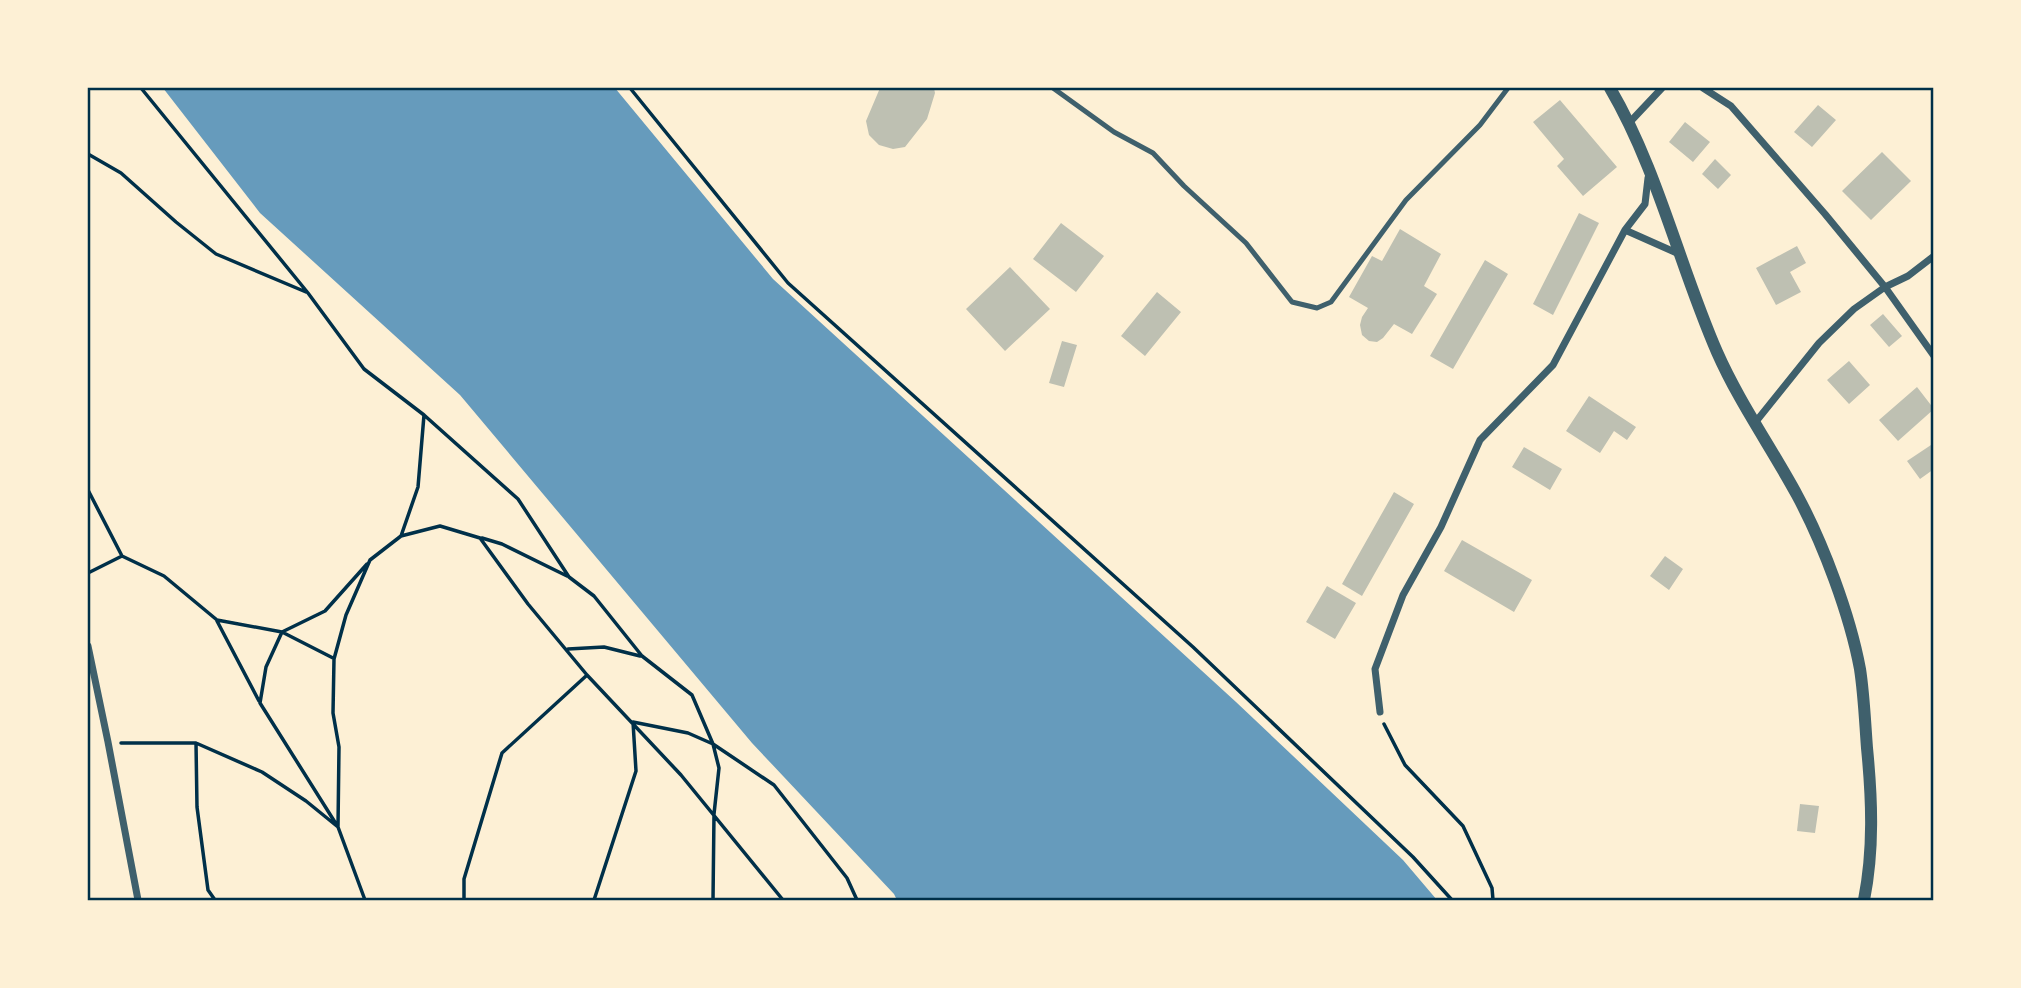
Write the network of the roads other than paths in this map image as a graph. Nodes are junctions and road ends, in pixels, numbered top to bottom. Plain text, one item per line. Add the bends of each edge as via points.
1 (1053, 88) edge
2 (1508, 88) edge
3 (1610, 88) edge
4 (1662, 88) edge
5 (1703, 88) edge
6 (1630, 122) junction
7 (1646, 161) junction
8 (1625, 230) junction
9 (1681, 255) junction
10 (1934, 256) edge
11 (1885, 287) junction
12 (1934, 356) edge
13 (1754, 424) junction
14 (88, 646) edge
15 (1380, 712) road end
16 (138, 901) edge
17 (1864, 901) edge

1 - 2 lane via 1114,132 1153,153 1246,243 1292,302 1317,308 1331,302 1406,200 1480,125
3 - 6 street
4 - 6 street
5 - 11 street via 1731,106
6 - 7 street
7 - 8 street via 1645,204
7 - 9 street
8 - 9 street
8 - 15 street via 1553,365 1480,440 1441,527 1403,594 1376,669
9 - 13 street via 1718,355
10 - 11 street
11 - 12 street
11 - 13 street via 1819,343
13 - 17 street via 1804,509 1848,620 1860,670 1872,797
14 - 16 street

